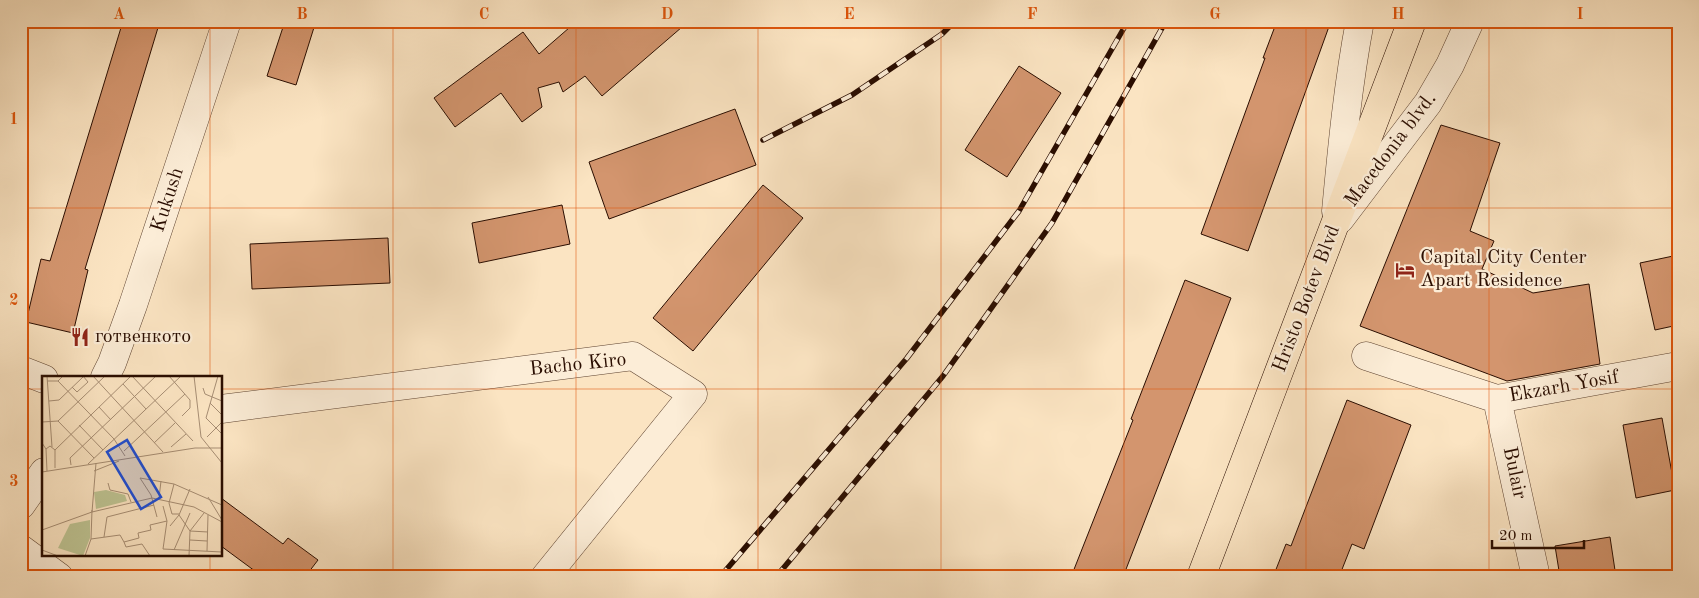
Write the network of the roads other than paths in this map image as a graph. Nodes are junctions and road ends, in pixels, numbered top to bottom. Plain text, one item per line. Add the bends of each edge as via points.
1 (227, 21) edge
2 (1360, 21) edge
3 (1412, 21) edge
4 (1470, 21) edge
5 (1334, 226) junction
6 (1366, 356) dead end
7 (1678, 366) edge
8 (21, 370) edge
9 (106, 376) edge
10 (42, 378) edge
11 (1497, 399) junction
12 (222, 409) edge
13 (42, 475) edge
14 (21, 505) edge
15 (21, 549) edge
16 (59, 577) edge
17 (545, 577) edge
18 (1201, 577) edge
19 (1536, 577) edge

1 - 9 street, Kukush via 133,305
2 - 5 street, Macedonia blvd. via 1345,119
3 - 5 main road, Hristo Botev Blvd
4 - 5 street, Macedonia blvd. via 1428,103
5 - 18 main road, Hristo Botev Blvd
6 - 11 street, Ekzarh Yosif
7 - 11 street, Ekzarh Yosif
8 - 10 street
11 - 19 street, Bulair
12 - 17 street, Bacho Kiro via 634,356 693,394
13 - 14 street
15 - 16 street

